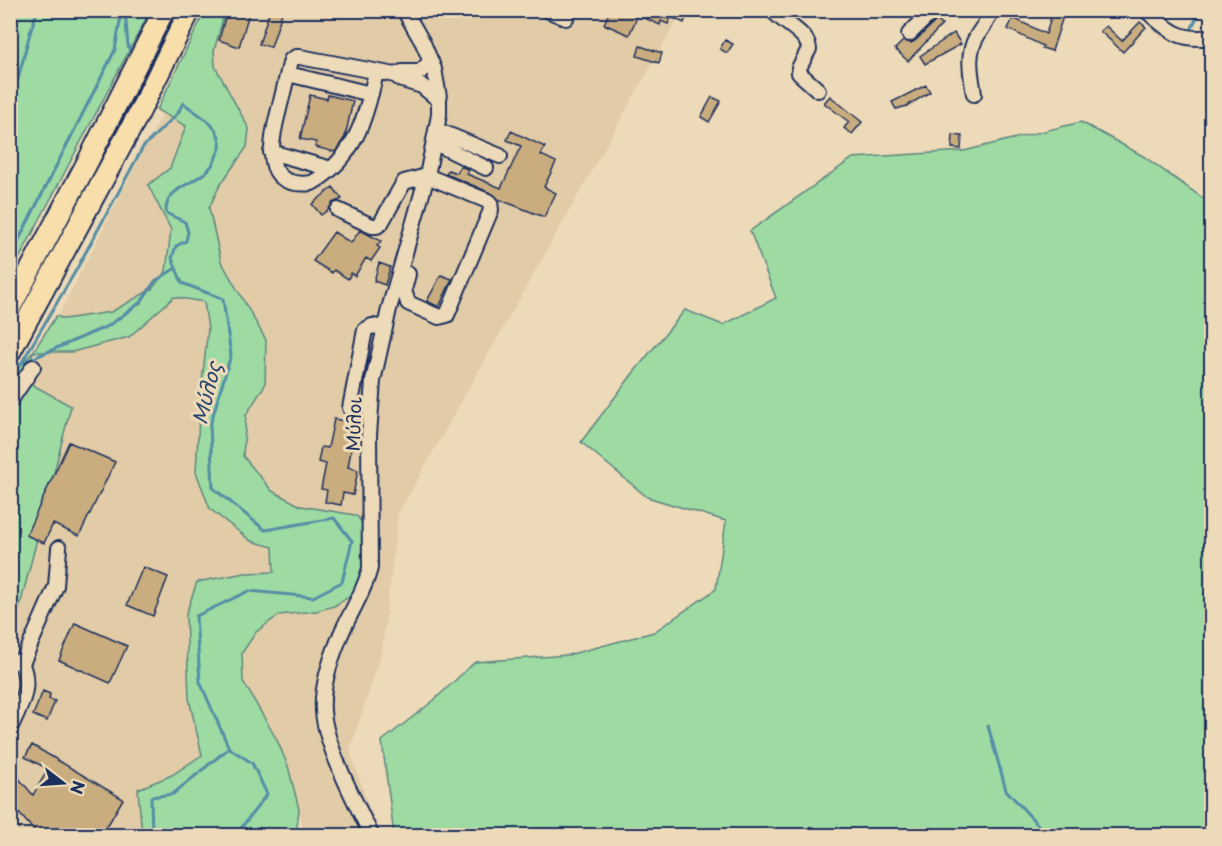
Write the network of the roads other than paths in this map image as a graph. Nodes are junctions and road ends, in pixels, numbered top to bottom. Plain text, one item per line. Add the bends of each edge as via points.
1 (164, 10) edge
2 (190, 10) edge
3 (404, 10) edge
4 (547, 10) edge
5 (772, 10) edge
6 (934, 10) edge
7 (991, 10) edge
8 (1146, 10) edge
9 (566, 18) dead end
10 (909, 34) dead end
11 (1212, 37) edge
12 (431, 61) junction
13 (376, 72) junction
14 (288, 74) junction
15 (395, 75) junction
16 (818, 90) dead end
17 (372, 94) junction
18 (974, 94) dead end
19 (439, 100) junction
20 (436, 137) junction
21 (271, 152) junction
22 (500, 156) dead end
23 (486, 168) dead end
24 (331, 169) junction
25 (431, 177) junction
26 (338, 210) dead end
27 (10, 308) edge
28 (385, 328) junction
29 (10, 352) edge
30 (33, 367) dead end
31 (10, 401) edge
32 (350, 408) dead end
33 (59, 548) dead end
34 (16, 662) edge
35 (10, 728) edge
36 (372, 836) edge

1 - 27 highway
2 - 29 highway via 134,123
3 - 12 street, Μύλοι
4 - 9 street
5 - 16 street via 806,39 809,49 799,73
6 - 10 street
7 - 18 street via 970,56
8 - 11 street via 1171,32 1186,38
12 - 15 street via 420,72
12 - 19 street, Μύλοι
13 - 14 street via 296,57 291,60
13 - 15 street
13 - 17 street
14 - 17 street
14 - 21 street
15 - 19 street via 422,86
17 - 24 street via 363,123 343,158
19 - 20 street, Μύλοι
20 - 22 street
20 - 23 street
20 - 25 street, Μύλοι
21 - 24 street
21 - 24 street via 276,170 291,181 312,183
25 - 25 street via 488,201 492,208 449,313 442,317 409,304 404,290
25 - 26 street via 404,182 377,226
25 - 28 street, Μύλοι
28 - 32 street via 369,326 365,330
28 - 36 street, Μύλοι via 371,401 370,568 365,587 334,649 323,701 332,746
30 - 31 street
33 - 34 street via 56,586 27,654
34 - 35 street via 26,674 26,689

